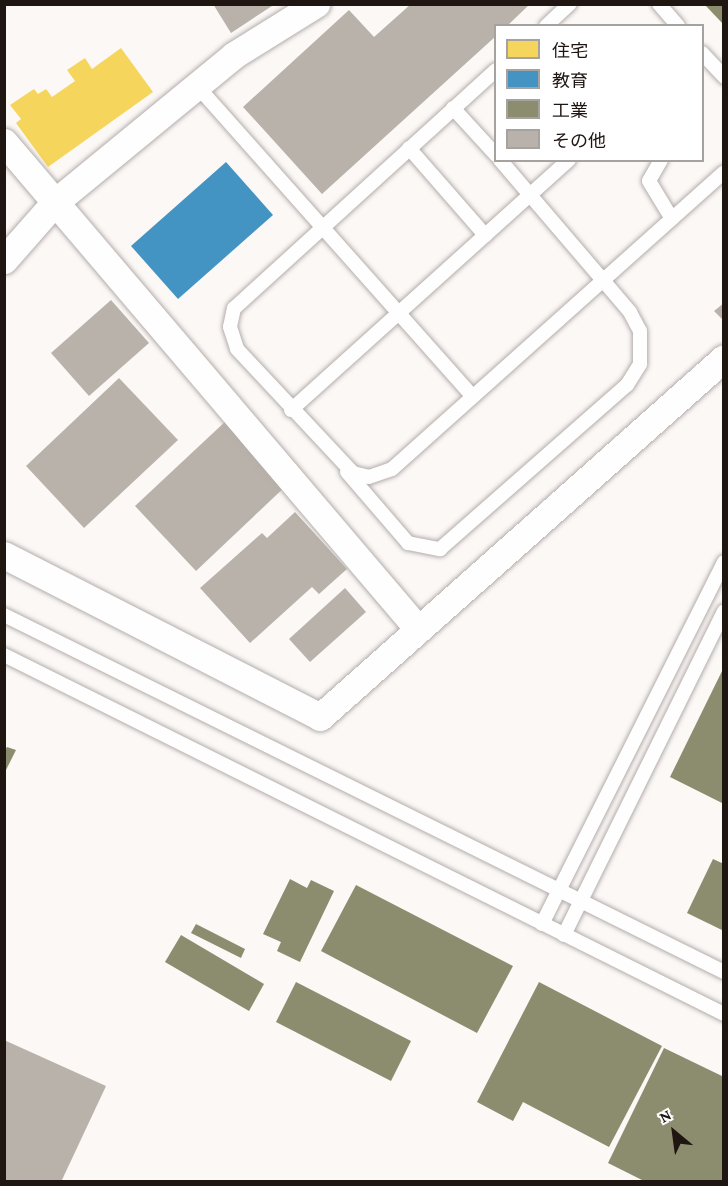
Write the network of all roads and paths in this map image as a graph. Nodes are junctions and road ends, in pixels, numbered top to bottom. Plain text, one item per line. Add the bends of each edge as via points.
1 (316, 4) edge
2 (570, 4) edge
3 (659, 4) edge
4 (548, 24) edge
5 (676, 24) edge
6 (704, 55) edge
7 (723, 77) edge
8 (493, 79) edge
9 (198, 87) junction
10 (453, 108) junction
11 (4, 141) edge
12 (409, 148) junction
13 (494, 154) edge
14 (502, 162) edge
15 (567, 162) edge
16 (660, 162) edge
17 (723, 172) edge
18 (531, 195) junction
19 (54, 202) junction
20 (672, 219) junction
21 (321, 226) junction
22 (485, 235) junction
23 (4, 260) edge
24 (604, 280) junction
25 (398, 313) junction
26 (723, 358) edge
27 (473, 397) junction
28 (291, 410) junction
29 (346, 470) junction
30 (4, 555) edge
31 (723, 562) edge
32 (723, 611) edge
33 (4, 615) edge
34 (418, 629) junction
35 (4, 655) edge
36 (559, 891) junction
37 (581, 901) junction
38 (542, 924) junction
39 (564, 935) junction
40 (723, 972) edge
41 (723, 1014) edge

1 - 9 street via 234,55
2 - 4 lane
3 - 5 lane
6 - 7 lane
8 - 10 lane
9 - 19 street
9 - 21 lane
10 - 12 lane
10 - 13 lane
11 - 19 street
12 - 21 lane
12 - 22 lane
14 - 18 lane
15 - 18 lane
16 - 20 lane via 649,181
17 - 20 lane
18 - 22 lane
18 - 24 lane
19 - 23 street
19 - 34 street
20 - 24 lane
21 - 25 lane
21 - 28 lane via 241,298 232,316 237,349
22 - 25 lane
24 - 27 lane
24 - 29 lane via 640,331 643,348 634,377 449,546 429,551 408,543
25 - 27 lane
25 - 28 lane
26 - 34 street
27 - 29 lane via 387,473 369,477
28 - 29 lane
30 - 34 street via 320,717
31 - 36 lane
32 - 37 lane
33 - 36 lane
35 - 38 lane
36 - 37 lane
36 - 38 lane
37 - 39 lane
37 - 40 lane
38 - 39 lane
39 - 41 lane

